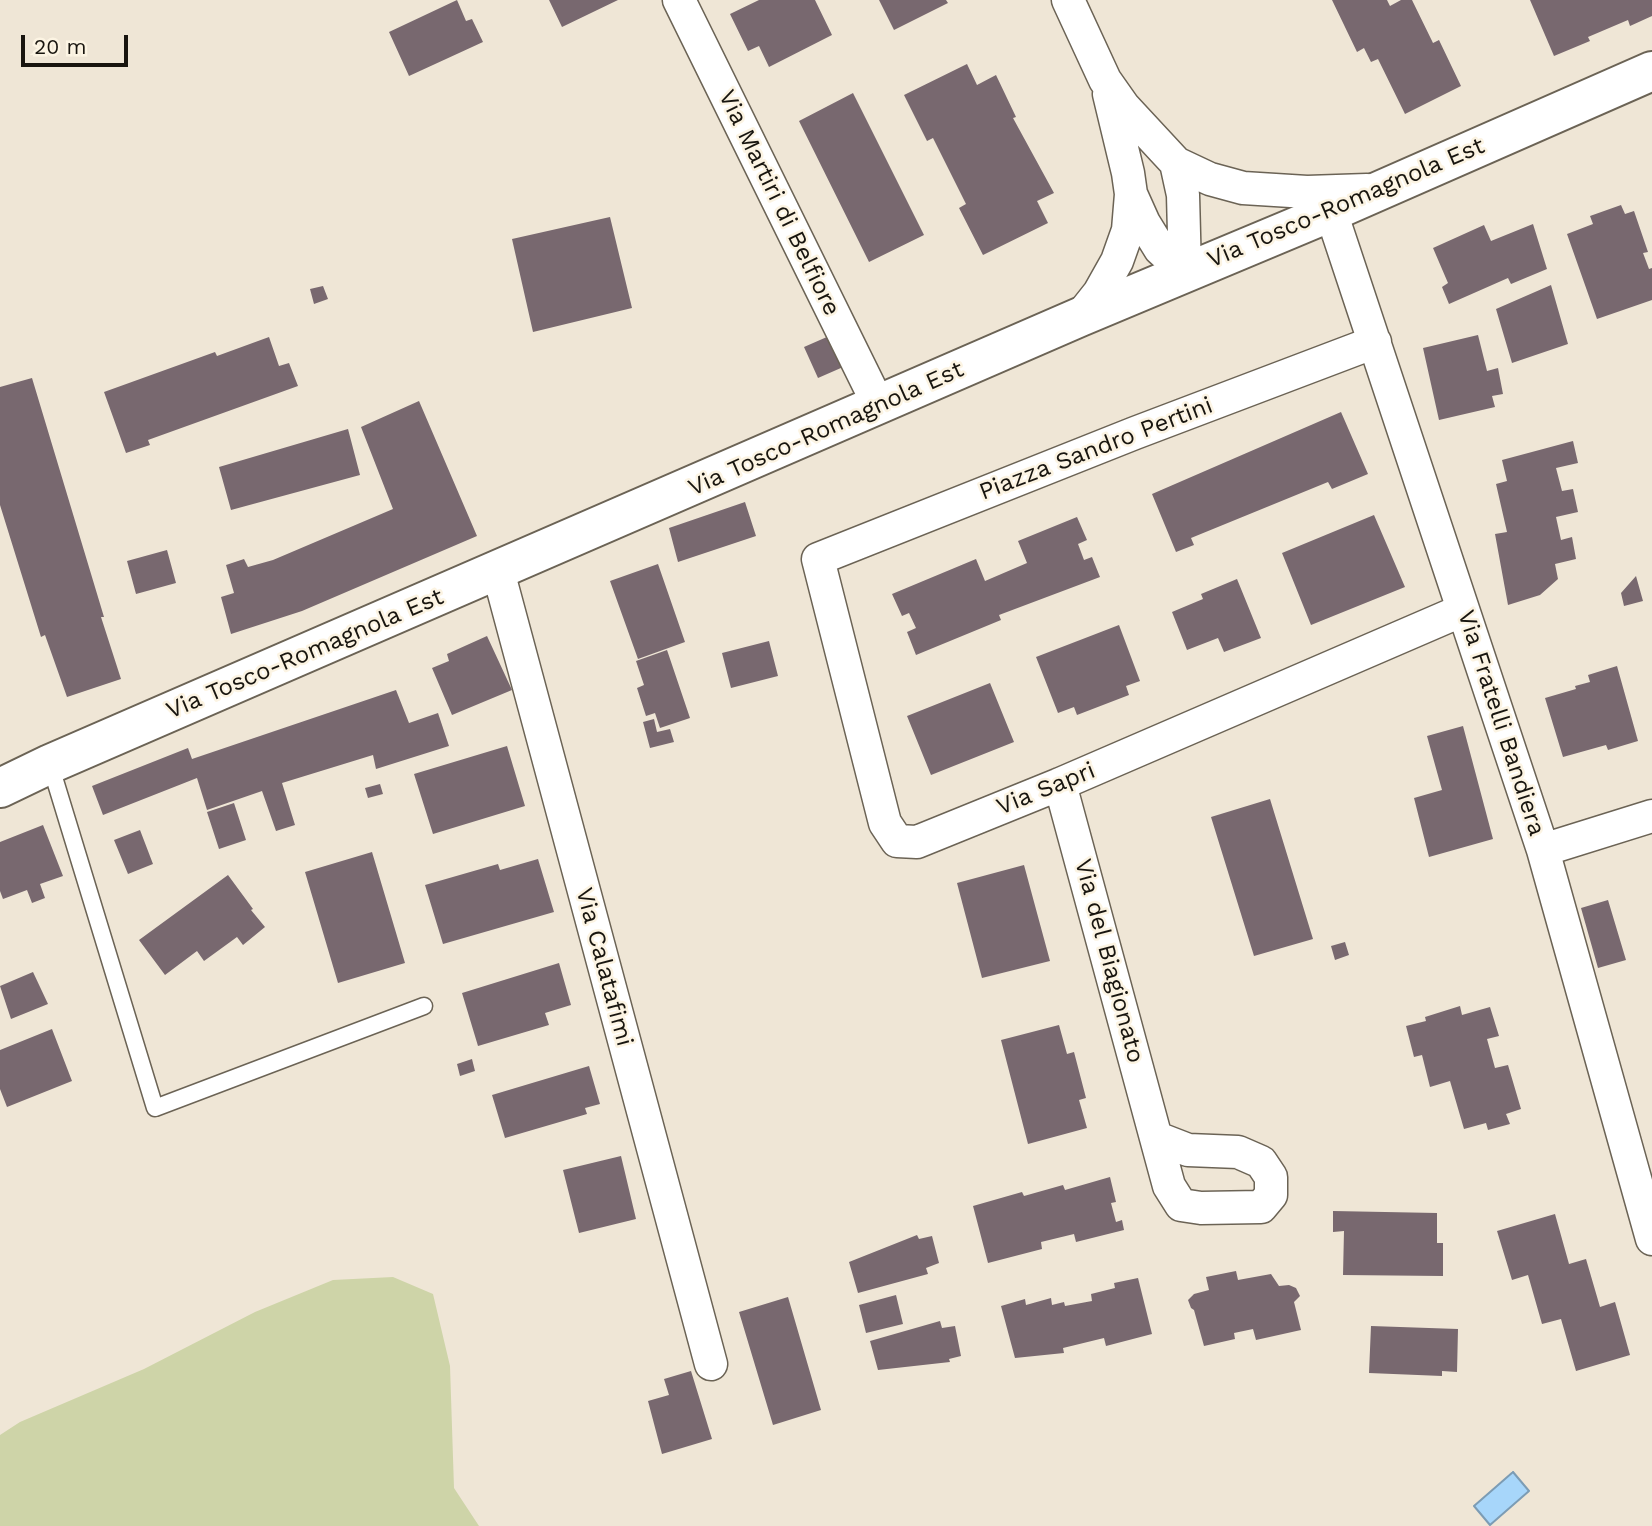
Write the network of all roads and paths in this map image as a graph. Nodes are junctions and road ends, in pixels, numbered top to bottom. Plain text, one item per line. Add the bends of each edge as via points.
1 (679, 0) edge
2 (1068, 0) edge
3 (1652, 71) edge
4 (1105, 79) junction
5 (1176, 163) junction
6 (1379, 191) junction
7 (1131, 194) junction
8 (1331, 212) junction
9 (1185, 272) junction
10 (1080, 317) junction
11 (1375, 342) junction
12 (879, 406) junction
13 (818, 559) joint
14 (498, 571) junction
15 (1463, 610) junction
16 (50, 764) junction
17 (1060, 784) junction
18 (1, 786) edge
19 (1652, 816) edge
20 (1543, 850) junction
21 (424, 1006) dead end
22 (1157, 1138) dead end
23 (1652, 1239) edge
24 (711, 1364) dead end

1 - 12 street, Via Martiri di Belfiore
2 - 4 street
3 - 6 main road, Via Tosco-Romagnola Est
4 - 5 street via 1124,107
4 - 7 street
5 - 6 street via 1244,188
5 - 9 street via 1183,195
6 - 8 main road, Via Tosco-Romagnola Est
7 - 9 street via 1160,249
7 - 10 street via 1128,230 1116,261 1100,293
8 - 9 main road, Via Tosco-Romagnola Est
8 - 11 street, Via Fratelli Bandiera
9 - 10 main road, Via Tosco-Romagnola Est
10 - 12 main road, Via Tosco-Romagnola Est
11 - 13 street, Piazza Sandro Pertini
11 - 15 street, Via Fratelli Bandiera
12 - 14 main road, Via Tosco-Romagnola Est
13 - 17 street, Via Sapri via 885,823 897,841 917,842
14 - 16 main road, Via Tosco-Romagnola Est
14 - 24 street, Via Calatafimi
15 - 17 street, Via Sapri
15 - 20 street, Via Fratelli Bandiera
16 - 18 main road, Via Tosco-Romagnola Est
16 - 21 lane via 155,1108
17 - 22 street, Via del Biagionato
19 - 20 street
20 - 23 street, Via Fratelli Bandiera

